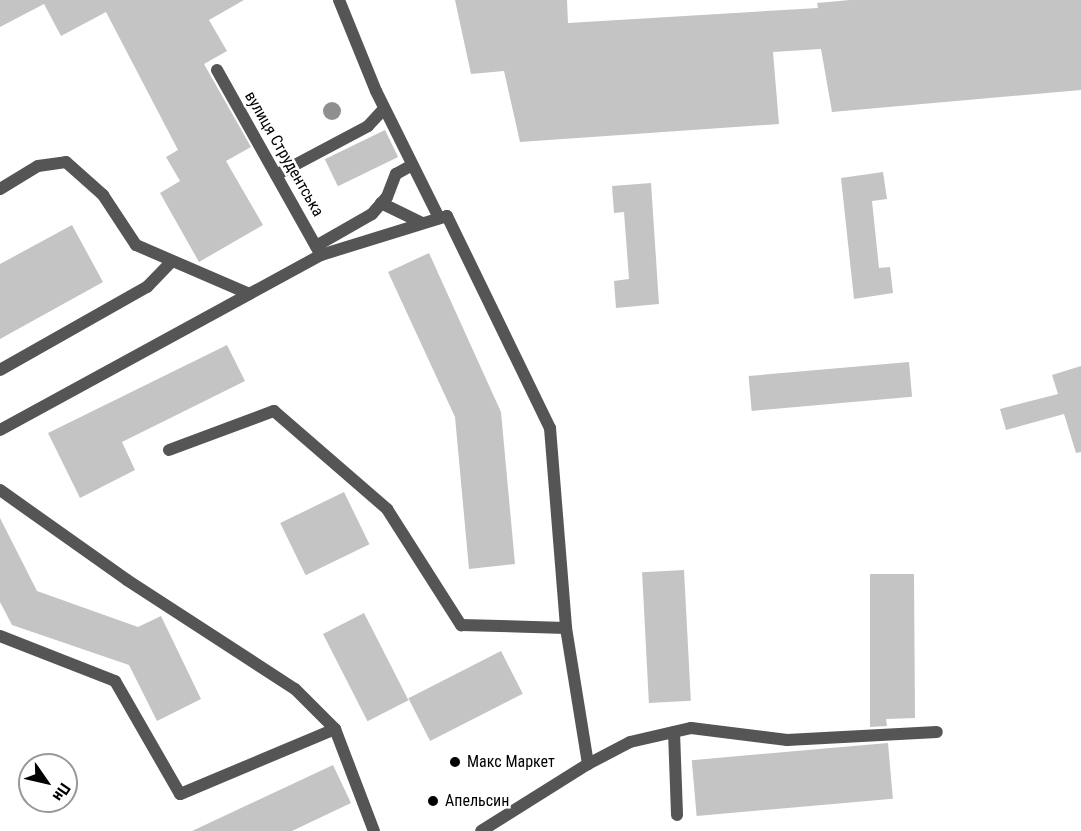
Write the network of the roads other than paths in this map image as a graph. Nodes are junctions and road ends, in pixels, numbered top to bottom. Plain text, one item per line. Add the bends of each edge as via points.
1 (339, 0) edge
2 (217, 70) dead end
3 (384, 109) junction
4 (412, 165) junction
5 (276, 175) junction
6 (0, 189) edge
7 (381, 203) junction
8 (439, 218) junction
9 (422, 223) junction
10 (319, 250) junction
11 (172, 261) junction
12 (249, 294) junction
13 (0, 370) edge
14 (0, 430) edge
15 (169, 450) dead end
16 (0, 490) edge
17 (566, 628) junction
18 (0, 636) edge
19 (335, 729) junction
20 (674, 732) junction
21 (937, 732) dead end
22 (588, 764) junction
23 (677, 815) dead end
24 (374, 831) edge
25 (481, 831) edge

1 - 3 lane
2 - 5 lane, вулиця Струдентська
3 - 4 lane
3 - 5 lane via 368,126
4 - 7 lane via 396,174
4 - 8 lane
5 - 10 lane, вулиця Струдентська
6 - 11 lane via 38,166 66,162 104,195 136,245
7 - 9 lane
7 - 10 lane via 372,214
8 - 9 lane
8 - 17 lane via 447,216 550,428
9 - 10 lane
10 - 12 lane
11 - 12 lane
11 - 13 lane via 147,287
12 - 14 lane
15 - 17 lane via 274,411 387,509 461,625
16 - 19 lane via 128,580 295,689
17 - 22 lane
18 - 19 lane via 115,681 180,794
19 - 24 lane
20 - 21 lane via 691,728 787,740
20 - 22 lane via 630,742
20 - 23 lane
22 - 25 lane

